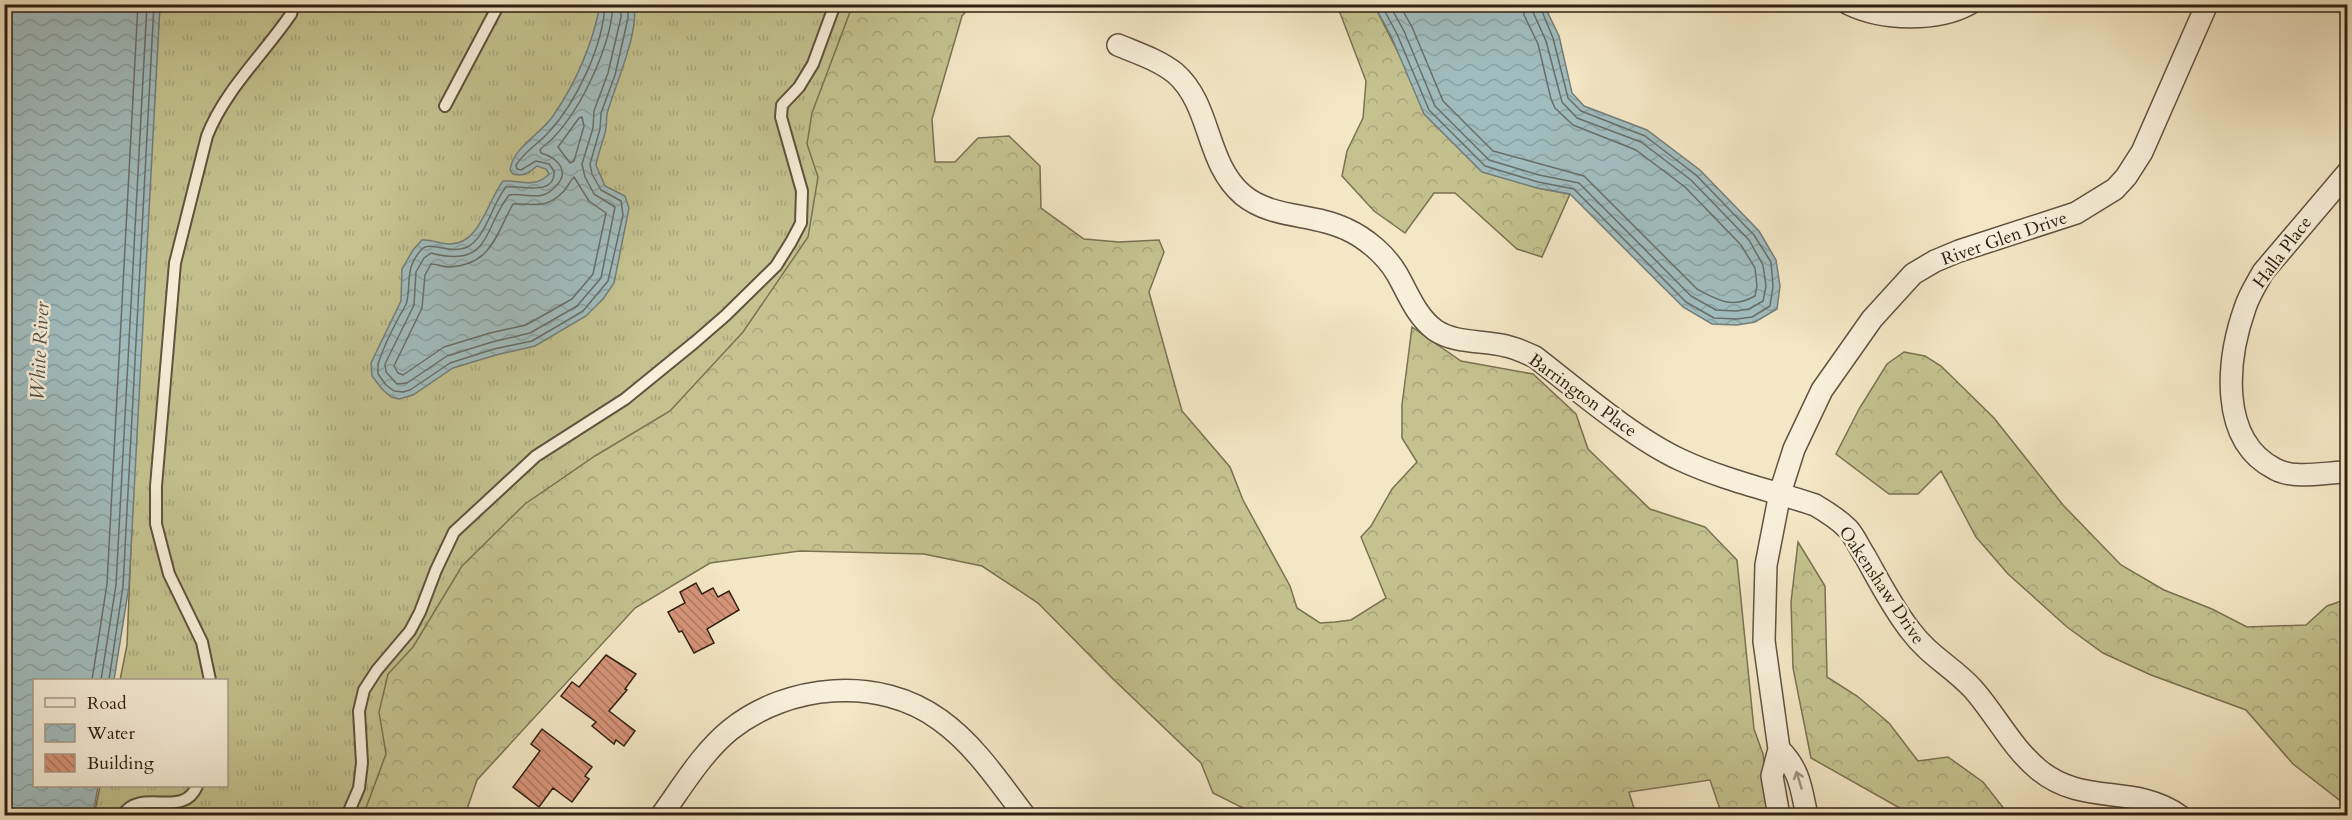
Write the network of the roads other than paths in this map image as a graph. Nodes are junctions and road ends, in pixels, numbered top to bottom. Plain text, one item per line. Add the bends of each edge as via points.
1 (294, 4) edge
2 (499, 4) edge
3 (835, 4) edge
4 (1849, 4) edge
5 (1969, 4) edge
6 (2207, 4) edge
7 (1118, 45) dead end
8 (445, 106) dead end
9 (2348, 172) edge
10 (2348, 472) edge
11 (1780, 493) junction
12 (210, 679) edge
13 (1779, 749) junction
14 (197, 787) edge
15 (122, 816) edge
16 (347, 816) edge
17 (661, 816) edge
18 (1025, 816) edge
19 (1779, 816) edge
20 (1807, 816) edge
21 (2180, 816) edge

1 - 12 lane via 286,21 222,102 213,120 175,263 156,524 168,574 202,642
2 - 8 lane
3 - 16 lane via 807,76 782,105 781,117 802,191 801,223 792,242 776,266 696,342 625,399 536,456 454,532 410,631 364,690 359,711 362,763
4 - 5 street via 1899,17 1944,12
6 - 11 street, River Glen Drive via 2147,143 2126,177 2115,189 2076,213 1959,251 1913,274 1872,319 1822,390 1794,449
7 - 11 street, Barrington Place via 1155,60 1191,90 1217,157 1235,188 1267,208 1333,224 1360,237 1387,260 1412,303 1436,331 1468,342 1518,349 1535,357 1661,450 1715,474
9 - 10 street, Halla Place via 2255,287 2234,345 2231,388 2236,420 2258,458 2288,473
11 - 13 street, River Glen Drive via 1766,565 1763,621
11 - 21 street, Oakenshaw Drive via 1828,512 1850,531 1914,637 1971,687 2020,752 2040,771 2075,790 2150,800
13 - 19 street, River Glen Drive via 1772,776
20 -> 13 street, River Glen Drive via 1799,778 1792,762
14 - 15 lane via 194,794 178,803 137,803
17 - 18 street via 730,730 779,702 832,691 882,696 939,719 981,758

